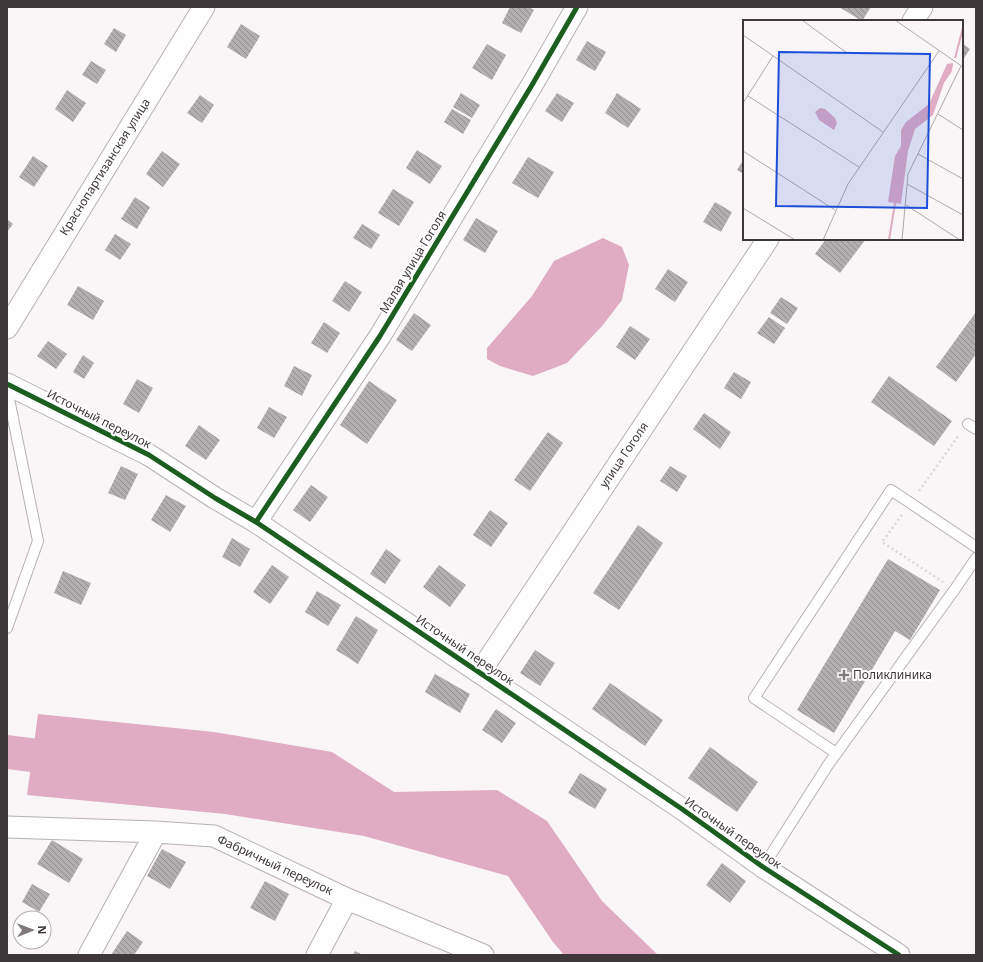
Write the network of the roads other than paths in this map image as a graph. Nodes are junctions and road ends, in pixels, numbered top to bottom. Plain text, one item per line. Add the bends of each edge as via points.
1 (204, 7) edge
2 (577, 7) edge
3 (922, 7) edge
4 (914, 20) edge
5 (767, 240) edge
6 (7, 328) edge
7 (7, 384) edge
8 (7, 389) edge
9 (256, 522) junction
10 (976, 547) edge
11 (976, 558) edge
12 (7, 628) edge
13 (480, 672) junction
14 (836, 753) junction
15 (10, 832) edge
16 (156, 832) junction
17 (764, 867) junction
18 (347, 899) junction
19 (89, 955) edge
20 (317, 955) edge
21 (483, 955) edge
22 (899, 955) edge

1 - 6 street, Краснопартизанская улица
2 - 9 street, Малая улица Гоголя via 380,336
3 - 4 street
5 - 13 street, улица Гоголя
7 - 9 street, Источный переулок via 149,455
8 - 12 lane via 38,541
9 - 13 street, Источный переулок
10 - 14 lane via 891,490 754,698
11 - 14 lane
13 - 17 street, Источный переулок
14 - 17 lane
15 - 16 street, Фабричный переулок
16 - 18 street, Фабричный переулок via 214,836
16 - 19 street
17 - 22 street, Источный переулок
18 - 20 street
18 - 21 street, Фабричный переулок

